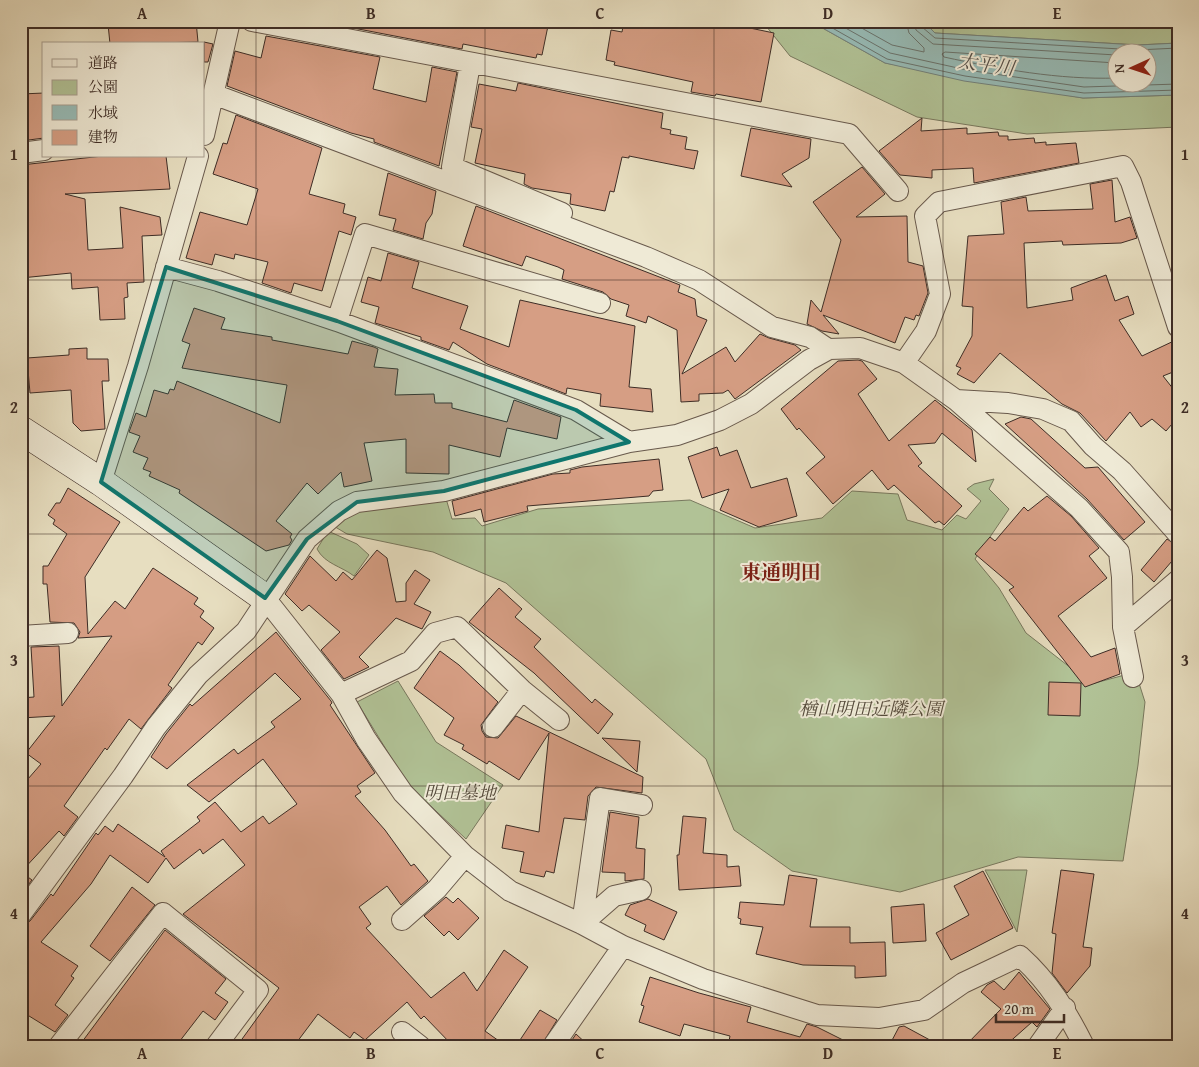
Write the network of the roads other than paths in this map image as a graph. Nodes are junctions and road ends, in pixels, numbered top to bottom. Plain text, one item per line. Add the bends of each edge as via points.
1 (230, 21) edge
2 (252, 21) edge
3 (470, 64) junction
4 (213, 94) junction
5 (205, 130) edge
6 (42, 150) edge
7 (21, 152) edge
8 (197, 158) edge
9 (898, 191) dead end
10 (610, 233) dead end
11 (166, 267) junction
12 (600, 303) dead end
13 (337, 321) junction
14 (1178, 327) edge
15 (828, 349) junction
16 (904, 363) junction
17 (956, 400) junction
18 (21, 430) edge
19 (629, 442) junction
20 (102, 482) junction
21 (1178, 534) edge
22 (1178, 580) edge
23 (265, 598) junction
24 (1122, 627) junction
25 (68, 633) dead end
26 (21, 636) edge
27 (1133, 676) dead end
28 (522, 690) junction
29 (341, 694) junction
30 (559, 720) dead end
31 (493, 727) dead end
32 (642, 805) dead end
33 (465, 856) junction
34 (641, 890) dead end
35 (21, 914) edge
36 (402, 920) dead end
37 (582, 924) junction
38 (623, 946) junction
39 (1065, 1008) junction
40 (402, 1032) dead end
41 (59, 1046) edge
42 (216, 1046) edge
43 (420, 1046) edge
44 (553, 1046) edge
45 (1038, 1046) edge
46 (1084, 1046) edge

1 - 4 street
2 - 3 street
3 - 9 street via 849,134
3 - 10 street via 452,167
4 - 5 street
4 - 15 street via 646,257 699,280 772,327 810,337
6 - 7 street
8 - 11 street
11 - 13 street via 218,280
11 - 20 street
12 - 13 street via 364,234
13 - 19 street via 576,410
14 - 16 street via 1123,166 939,202 925,216 940,294 926,331
15 - 16 street via 860,348
15 - 19 street via 751,404 720,420 677,435
16 - 17 street
17 - 21 street via 1008,403 1071,421 1122,471
17 - 24 street via 1079,508 1119,552
18 - 20 street
19 - 23 street via 444,490 356,502 339,511 307,539
20 - 23 street
22 - 24 street
23 - 29 street
23 - 35 street via 246,631 198,675 156,727
24 - 27 street
25 - 26 street
28 - 29 street via 458,627 435,633 411,661
28 - 30 street
28 - 31 street
29 - 33 street via 366,739 403,793
32 - 37 street via 600,798
33 - 36 street
33 - 37 street via 510,891
34 - 37 street via 614,896
37 - 38 street
38 - 39 street via 703,979 816,1015 878,1018 924,1010 962,983 1020,956 1039,974
38 - 44 street
39 - 45 street
39 - 46 street
40 - 43 street
41 - 42 street via 162,913 258,990

